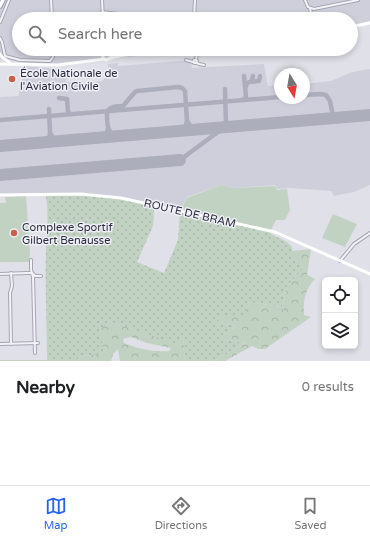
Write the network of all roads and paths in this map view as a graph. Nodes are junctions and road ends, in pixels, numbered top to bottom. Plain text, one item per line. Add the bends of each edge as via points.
1 (3, 0) edge
2 (9, 0) edge
3 (51, 0) edge
4 (102, 0) edge
5 (195, 0) edge
6 (305, 0) edge
7 (358, 0) edge
8 (0, 6) edge
9 (310, 8) junction
10 (52, 12) edge
11 (102, 12) edge
12 (194, 12) edge
13 (311, 12) edge
14 (0, 22) edge
15 (370, 22) edge
16 (358, 25) edge
17 (0, 38) edge
18 (0, 54) edge
19 (53, 56) edge
20 (106, 56) edge
21 (106, 56) edge
22 (120, 56) edge
23 (192, 56) edge
24 (197, 56) edge
25 (186, 60) dead end
26 (195, 61) junction
27 (9, 62) junction
28 (0, 63) edge
29 (29, 64) junction
30 (204, 65) dead end
31 (0, 196) edge
32 (370, 233) edge
33 (31, 260) dead end
34 (340, 261) junction
35 (11, 273) junction
36 (32, 273) junction
37 (0, 274) edge
38 (370, 274) edge
39 (41, 276) dead end
40 (0, 344) edge
41 (11, 344) junction
42 (36, 344) junction
43 (35, 353) dead end

1 - 8 main road
2 - 14 street
3 - 10 street
4 - 11 street
5 - 12 street
6 - 9 street
7 - 9 street
9 - 13 street
15 - 16 main road
17 - 19 street via 5,56 20,60 50,61
18 - 27 main road
20 - 22 main road
21 - 29 main road via 58,65
23 - 26 street
24 - 26 street
25 - 26 street
26 - 30 street
27 - 28 main road
27 - 29 main road
28 - 29 main road
31 - 34 main road, ROUTE DE BRAM via 81,194 121,198 275,232
32 - 34 street via 354,244
33 - 36 street
34 - 38 main road, ROUTE DE BRAM
35 - 36 street
35 - 37 street
35 - 41 street
36 - 39 street
36 - 42 street
40 - 41 street
41 - 42 street
42 - 43 street

